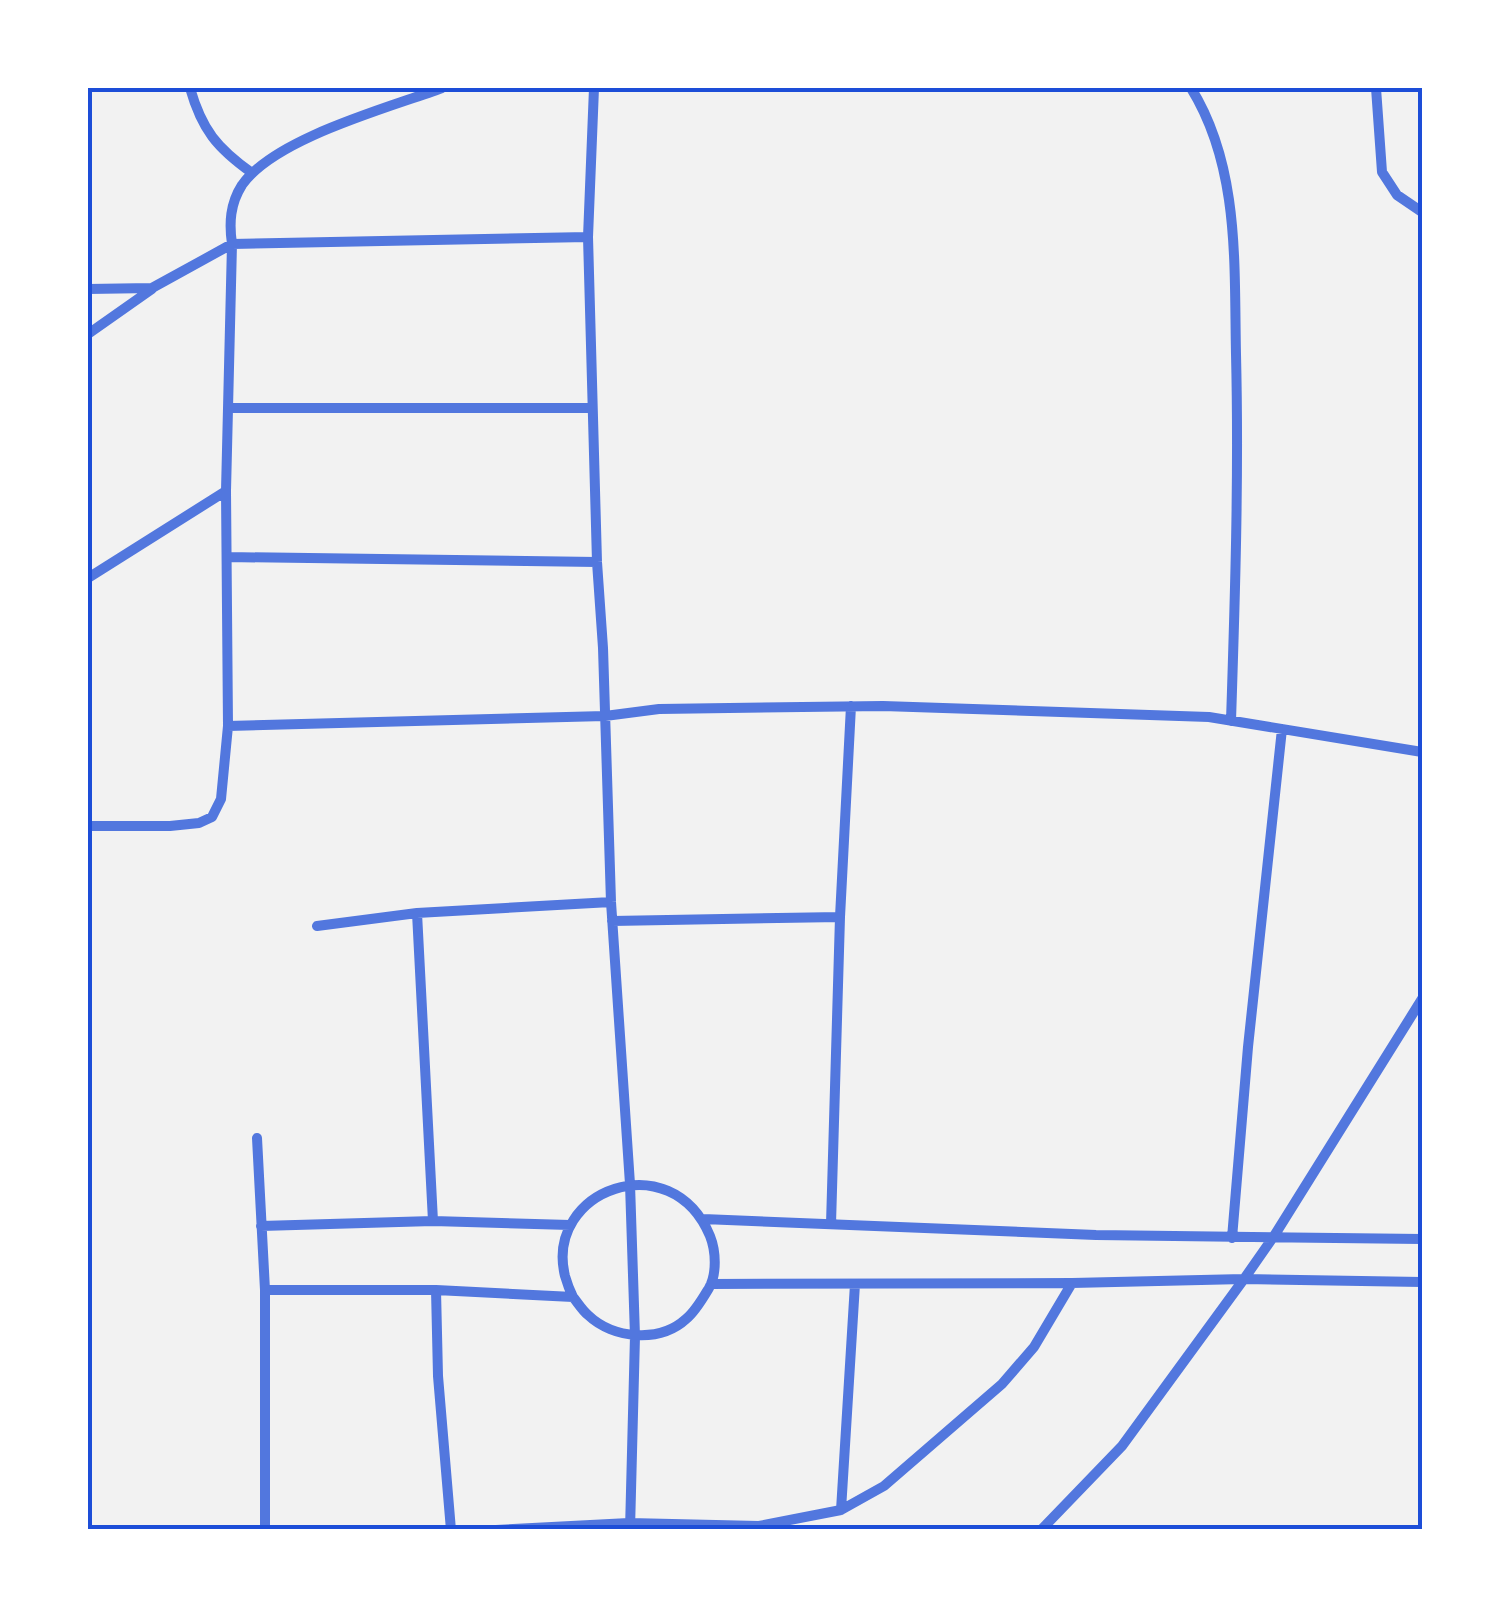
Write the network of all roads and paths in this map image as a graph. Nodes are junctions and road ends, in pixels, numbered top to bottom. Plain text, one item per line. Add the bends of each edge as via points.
1 (190, 88) edge
2 (442, 88) edge
3 (594, 88) edge
4 (1191, 88) edge
5 (1376, 88) edge
6 (252, 174) junction
7 (1422, 212) edge
8 (588, 237) junction
9 (232, 244) junction
10 (152, 288) junction
11 (88, 290) edge
12 (88, 334) edge
13 (228, 408) junction
14 (592, 408) junction
15 (226, 491) junction
16 (228, 557) junction
17 (597, 562) junction
18 (88, 578) edge
19 (851, 706) junction
20 (605, 716) junction
21 (1231, 721) junction
22 (228, 726) junction
23 (1282, 729) junction
24 (1422, 752) edge
25 (88, 826) edge
26 (611, 902) junction
27 (417, 913) junction
28 (840, 917) junction
29 (612, 921) junction
30 (317, 926) dead end
31 (1422, 999) edge
32 (257, 1138) dead end
33 (630, 1184) junction
34 (703, 1218) junction
35 (433, 1221) junction
36 (832, 1224) junction
37 (570, 1225) junction
38 (261, 1226) junction
39 (1274, 1236) junction
40 (1232, 1238) junction
41 (1422, 1239) edge
42 (1244, 1280) junction
43 (1422, 1282) edge
44 (1072, 1283) junction
45 (711, 1284) junction
46 (855, 1284) junction
47 (265, 1290) junction
48 (436, 1290) junction
49 (573, 1298) junction
50 (635, 1336) junction
51 (841, 1510) junction
52 (629, 1526) edge
53 (265, 1530) edge
54 (451, 1530) edge
55 (496, 1530) edge
56 (1041, 1530) edge

1 - 6 street via 215,144
2 - 6 street via 321,132
3 - 8 street
4 - 21 street via 1220,151 1230,202 1238,409
5 - 7 street via 1382,172 1396,196
6 - 9 street via 232,208
8 - 9 street
8 - 14 street
9 - 10 street
9 - 13 street
10 - 11 street
10 - 12 street
13 - 14 street
13 - 15 street
14 - 17 street
15 - 16 street
15 - 18 street
16 - 17 street
16 - 22 street
17 - 20 street
19 - 20 street
19 - 21 street
19 - 28 street
20 - 22 street
20 - 26 street
21 - 23 street
22 - 25 street via 221,799 212,817 170,826
23 - 24 street
23 - 40 street
26 - 27 street
26 - 29 street
27 - 30 street
27 - 35 street
28 - 29 street
28 - 36 street
29 - 33 street
31 - 39 street
32 - 38 street
33 - 34 street via 658,1186 684,1198
33 - 37 street via 606,1191
33 - 50 street
34 - 36 street
34 - 45 street via 714,1244
35 - 37 street
35 - 38 street
36 - 40 street
37 - 49 street via 564,1274
38 - 47 street
39 - 40 street
39 - 41 street
39 - 42 street
42 - 43 street
42 - 44 street
42 - 56 street via 1122,1446
44 - 46 street
44 - 51 street via 1034,1347 1002,1384 884,1486
45 - 46 street
45 - 50 street via 687,1319
46 - 51 street
47 - 48 street
47 - 53 street
48 - 49 street
48 - 54 street
49 - 50 street via 610,1330
50 - 52 street
51 - 52 street via 759,1526
52 - 55 street

